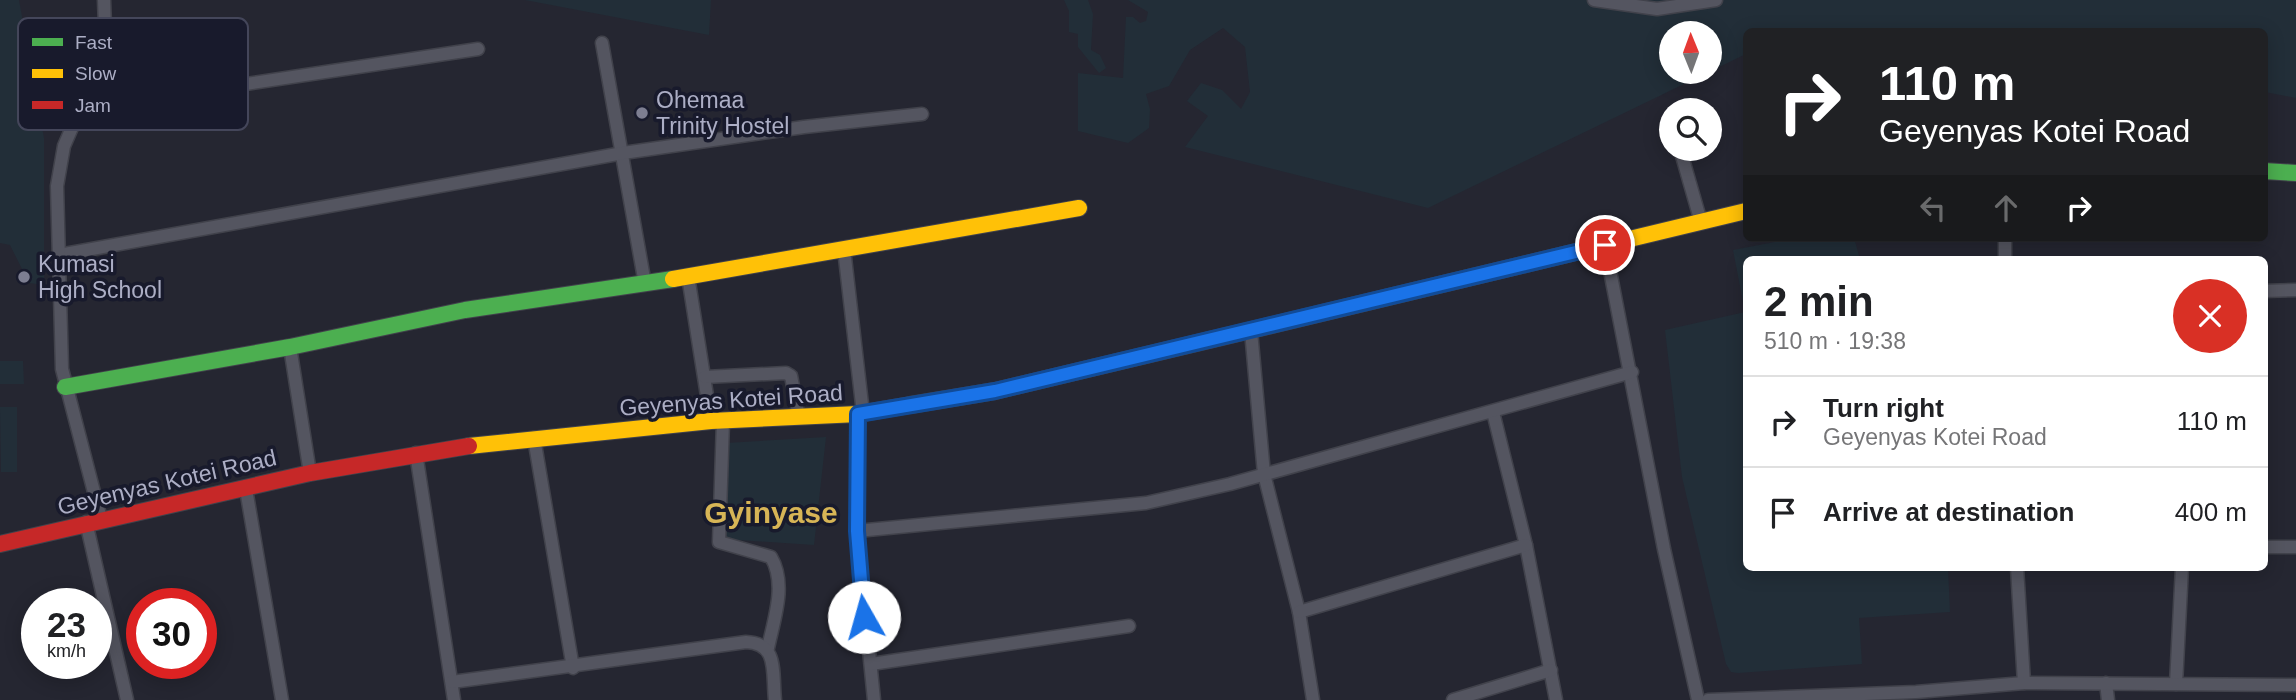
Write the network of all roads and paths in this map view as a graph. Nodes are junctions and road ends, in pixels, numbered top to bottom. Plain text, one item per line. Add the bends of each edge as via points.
1 (104, 0) edge
2 (1594, 0) edge
3 (1716, 0) edge
4 (105, 18) edge
5 (603, 43) dead end
6 (478, 49) dead end
7 (248, 84) edge
8 (922, 114) dead end
9 (71, 130) edge
10 (623, 153) junction
11 (1683, 161) edge
12 (2268, 171) edge
13 (2296, 173) edge
14 (1079, 208) dead end
15 (1743, 212) edge
16 (1701, 222) junction
17 (1605, 245) junction
18 (844, 249) junction
19 (59, 255) junction
20 (688, 276) junction
21 (645, 284) junction
22 (2268, 290) edge
23 (2296, 290) edge
24 (1251, 331) junction
25 (290, 347) junction
26 (1632, 372) junction
27 (705, 377) junction
28 (65, 387) junction
29 (1493, 412) junction
30 (861, 413) junction
31 (799, 417) junction
32 (717, 421) junction
33 (534, 438) junction
34 (416, 453) junction
35 (310, 473) junction
36 (1264, 474) junction
37 (246, 489) junction
38 (94, 521) junction
39 (857, 531) junction
40 (0, 544) edge
41 (1526, 545) junction
42 (2296, 547) edge
43 (2268, 548) edge
44 (2017, 571) edge
45 (2182, 571) edge
46 (1299, 612) junction
47 (1129, 625) dead end
48 (768, 648) junction
49 (871, 664) junction
50 (573, 668) junction
51 (1550, 670) junction
52 (452, 682) junction
53 (2024, 683) junction
54 (2106, 683) junction
55 (2176, 684) junction
56 (2296, 685) edge
57 (1916, 696) edge
58 (127, 700) edge
59 (282, 700) edge
60 (454, 700) edge
61 (775, 700) edge
62 (874, 700) edge
63 (1313, 700) edge
64 (1453, 700) edge
65 (1556, 700) edge
66 (1699, 700) edge
67 (1708, 700) edge
68 (2108, 700) edge

1 - 4 street
2 - 3 street via 1657,9
5 - 10 street
6 - 7 street
8 - 10 street
9 - 19 street via 57,186
10 - 19 street
10 - 21 street
11 - 16 street
12 - 13 street
14 - 18 street
15 - 16 street, Geyenyas Kotei Road
16 - 17 street, Geyenyas Kotei Road
17 - 24 street, Geyenyas Kotei Road
17 - 26 street
18 - 20 street
18 - 30 street
19 - 28 street
20 - 21 street
20 - 27 street
21 - 25 street via 466,310
22 - 23 street
24 - 30 street, Geyenyas Kotei Road via 995,391
24 - 36 street
25 - 28 street
25 - 35 street
26 - 29 street
26 - 66 street via 1667,562
27 - 31 street via 786,373 794,383
27 - 32 street
28 - 38 street
29 - 36 street
29 - 41 street
30 - 31 street, Geyenyas Kotei Road
30 - 39 street
31 - 32 street, Geyenyas Kotei Road
32 - 33 street, Geyenyas Kotei Road
32 - 48 street via 719,541 771,557 778,570 778,601
33 - 34 street, Geyenyas Kotei Road
33 - 50 street
34 - 35 street, Geyenyas Kotei Road
34 - 52 street
35 - 37 street, Geyenyas Kotei Road
36 - 39 street via 1146,503
36 - 46 street
37 - 38 street, Geyenyas Kotei Road
37 - 59 street
38 - 40 street, Geyenyas Kotei Road
38 - 58 street
39 - 49 street
41 - 46 street
41 - 51 street
42 - 43 street
44 - 53 street
45 - 55 street
46 - 63 street
47 - 49 street
48 - 50 street via 761,642 746,642
48 - 61 street
49 - 62 street
50 - 52 street
51 - 64 street
51 - 65 street
52 - 60 street
53 - 54 street
53 - 57 street
54 - 55 street
54 - 68 street
55 - 56 street
57 - 67 street

